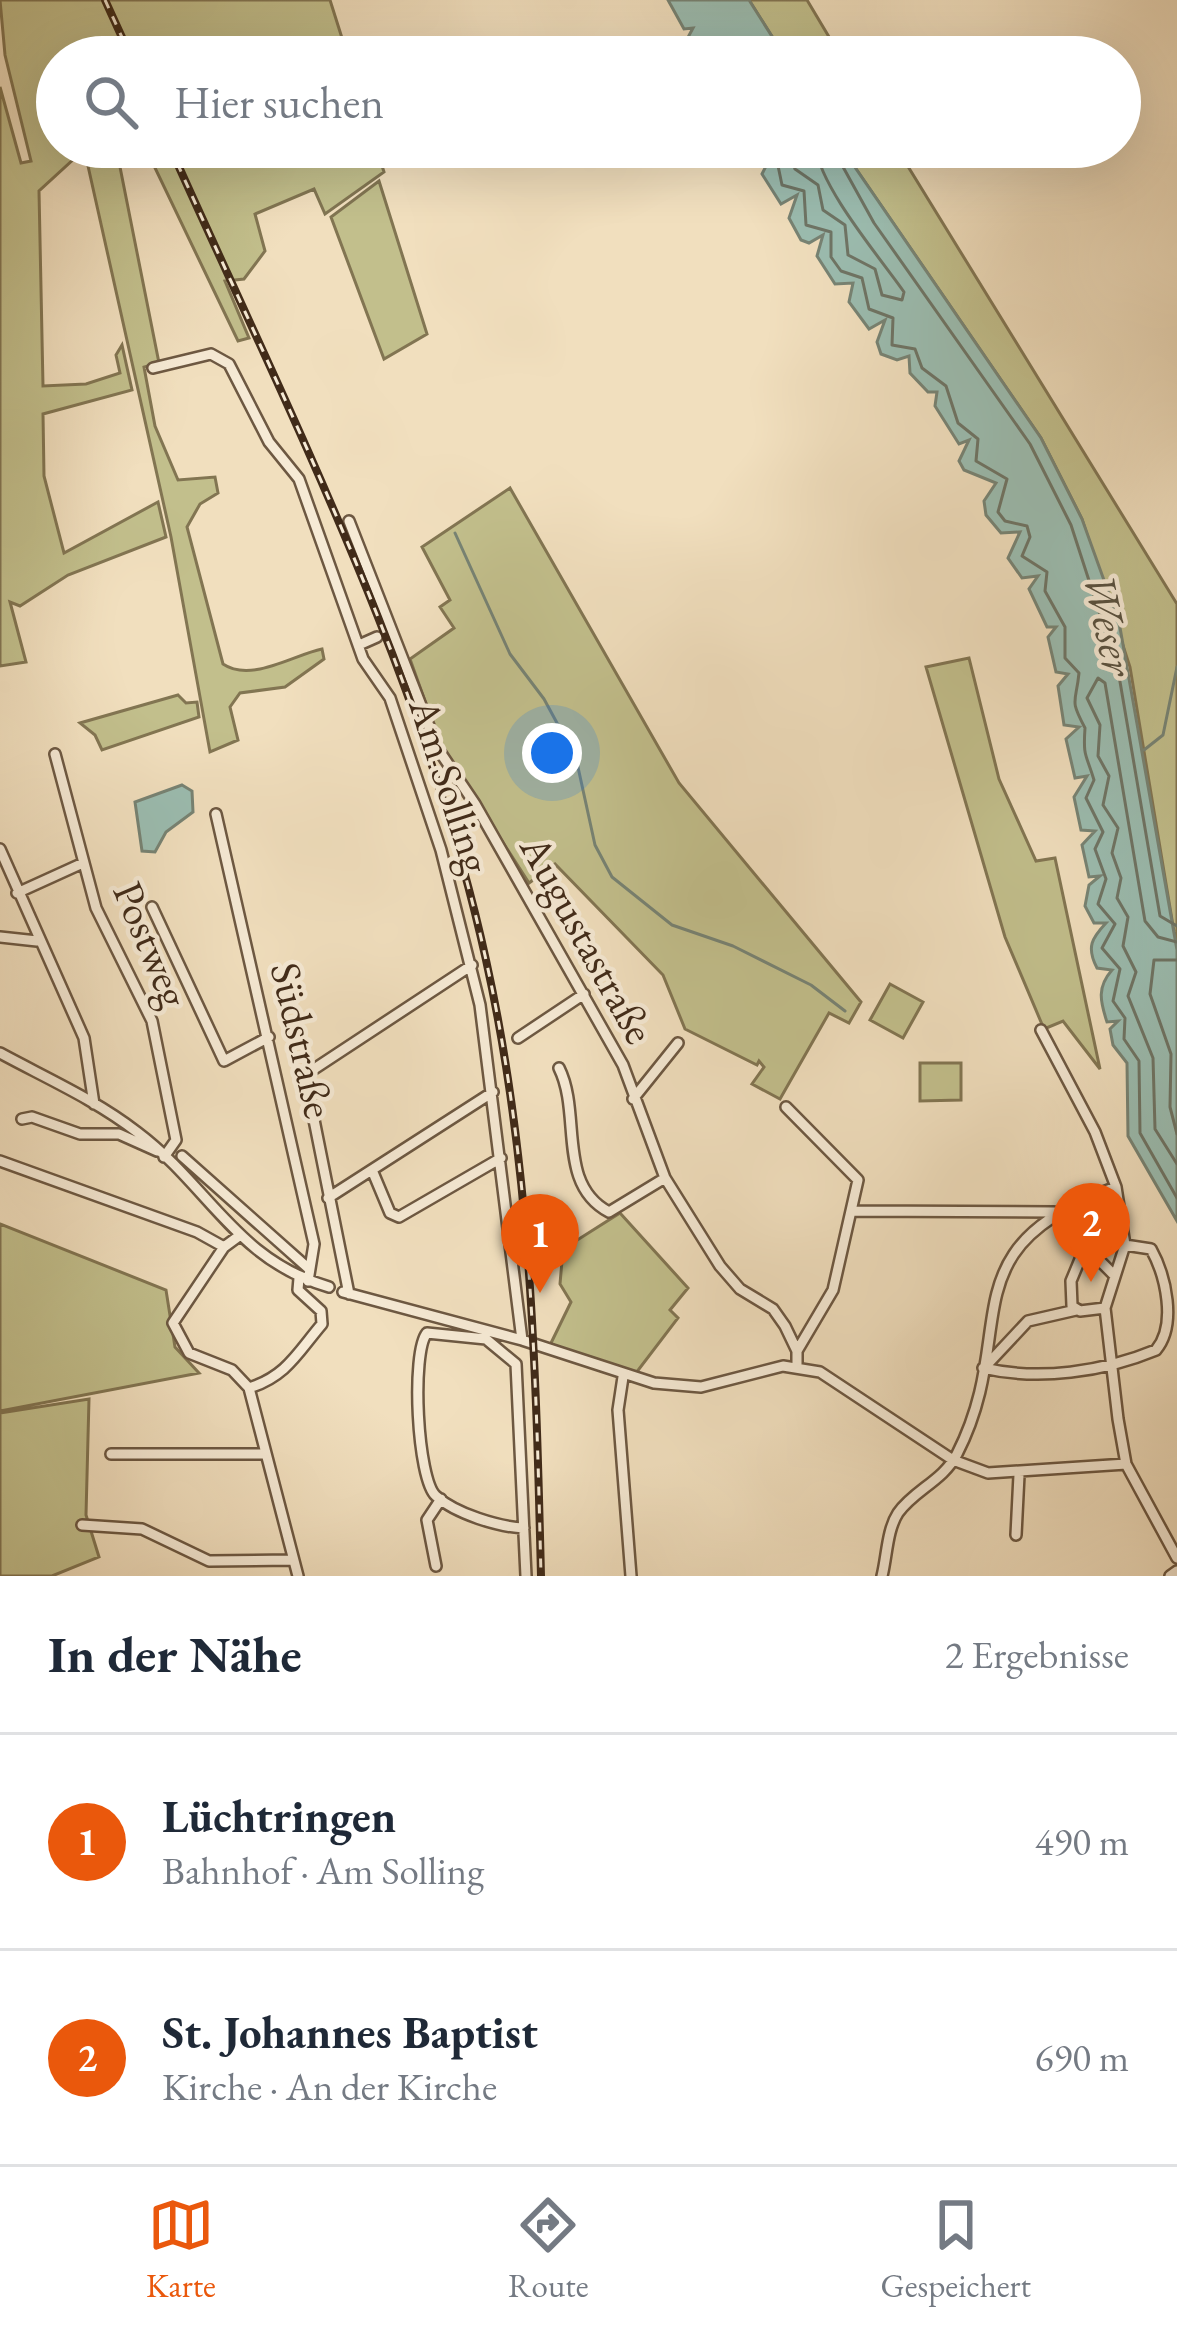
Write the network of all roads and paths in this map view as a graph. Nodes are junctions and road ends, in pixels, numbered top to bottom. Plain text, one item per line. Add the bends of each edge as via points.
1 (153, 368) dead end
2 (349, 521) dead end
3 (386, 633) junction
4 (358, 645) junction
5 (55, 754) dead end
6 (216, 814) dead end
7 (0, 850) edge
8 (83, 863) junction
9 (3, 868) edge
10 (16, 892) junction
11 (152, 907) dead end
12 (0, 937) edge
13 (38, 941) junction
14 (472, 965) junction
15 (584, 994) junction
16 (1041, 1030) dead end
17 (269, 1036) junction
18 (518, 1037) dead end
19 (678, 1042) dead end
20 (0, 1053) edge
21 (559, 1068) dead end
22 (493, 1092) junction
23 (633, 1099) junction
24 (94, 1104) junction
25 (786, 1107) dead end
26 (22, 1119) dead end
27 (161, 1154) junction
28 (182, 1156) dead end
29 (501, 1158) junction
30 (0, 1161) edge
31 (371, 1170) junction
32 (665, 1178) junction
33 (1116, 1186) junction
34 (328, 1198) junction
35 (852, 1211) junction
36 (1054, 1212) junction
37 (238, 1236) junction
38 (1125, 1245) junction
39 (224, 1247) junction
40 (308, 1268) junction
41 (1114, 1275) junction
42 (303, 1280) junction
43 (328, 1287) dead end
44 (1106, 1308) junction
45 (1076, 1310) junction
46 (487, 1335) junction
47 (522, 1340) junction
48 (797, 1351) junction
49 (1113, 1364) junction
50 (797, 1367) junction
51 (983, 1368) junction
52 (623, 1377) junction
53 (249, 1388) junction
54 (111, 1454) dead end
55 (264, 1454) junction
56 (953, 1460) junction
57 (1126, 1464) junction
58 (1018, 1475) junction
59 (441, 1498) junction
60 (82, 1525) dead end
61 (524, 1528) junction
62 (1016, 1535) dead end
63 (1177, 1558) edge
64 (291, 1560) junction
65 (436, 1566) dead end
66 (298, 1576) edge
67 (526, 1576) edge
68 (631, 1576) edge
69 (882, 1576) edge

1 - 4 street, Am Solling via 211,354 229,364 304,490
2 - 3 street, Augustastraße
3 - 4 street
3 - 15 street, Augustastraße via 438,749
4 - 14 street, Am Solling via 390,698 411,756
5 - 8 street, Postweg
6 - 17 street, Südstraße
7 - 9 street
8 - 10 street
8 - 27 street, Postweg via 96,908 152,1021 176,1131
9 - 10 street
10 - 13 street
11 - 17 street via 224,1061
12 - 13 street
13 - 24 street via 84,1038
14 - 22 street, Am Solling
14 - 34 street via 305,1075
15 - 18 street
15 - 23 street, Augustastraße
16 - 33 street
17 - 40 street, Südstraße via 314,1244
19 - 23 street
20 - 24 street
21 - 32 street via 572,1105 574,1168 600,1207 610,1212
22 - 29 street, Am Solling
22 - 31 street
23 - 32 street, Augustastraße
24 - 27 street
25 - 35 street via 858,1180
26 - 27 street via 119,1134
27 - 37 street
28 - 40 street
29 - 31 street via 399,1217
29 - 47 street, Am Solling
30 - 39 street
31 - 34 street
32 - 48 street, Augustastraße via 720,1266 773,1309
33 - 36 street
33 - 38 street
34 - 46 street via 346,1293
35 - 36 street
35 - 48 street via 833,1290
36 - 51 street via 998,1277
37 - 39 street
37 - 42 street
38 - 41 street
38 - 49 street via 1155,1255 1169,1319 1156,1350
39 - 53 street via 172,1323 189,1353 232,1370
40 - 42 street, Südstraße
41 - 44 street
41 - 45 street via 1096,1254 1081,1257 1070,1294
42 - 43 street
42 - 53 street via 298,1290 321,1311 322,1324 282,1376
44 - 45 street
44 - 49 street
45 - 51 street via 1028,1321
46 - 47 street
46 - 59 street via 428,1333 421,1340 421,1428 428,1481
46 - 61 street via 516,1364
47 - 52 street
48 - 50 street
49 - 51 street via 1017,1376
49 - 57 street
50 - 52 street via 701,1387
50 - 56 street via 863,1396
51 - 56 street
52 - 68 street via 618,1410
53 - 55 street
54 - 55 street
55 - 64 street
56 - 58 street
56 - 69 street via 899,1511
57 - 58 street
57 - 63 street
58 - 62 street
59 - 61 street
59 - 65 street via 427,1520
60 - 64 street via 142,1529 209,1561
61 - 67 street
64 - 66 street

